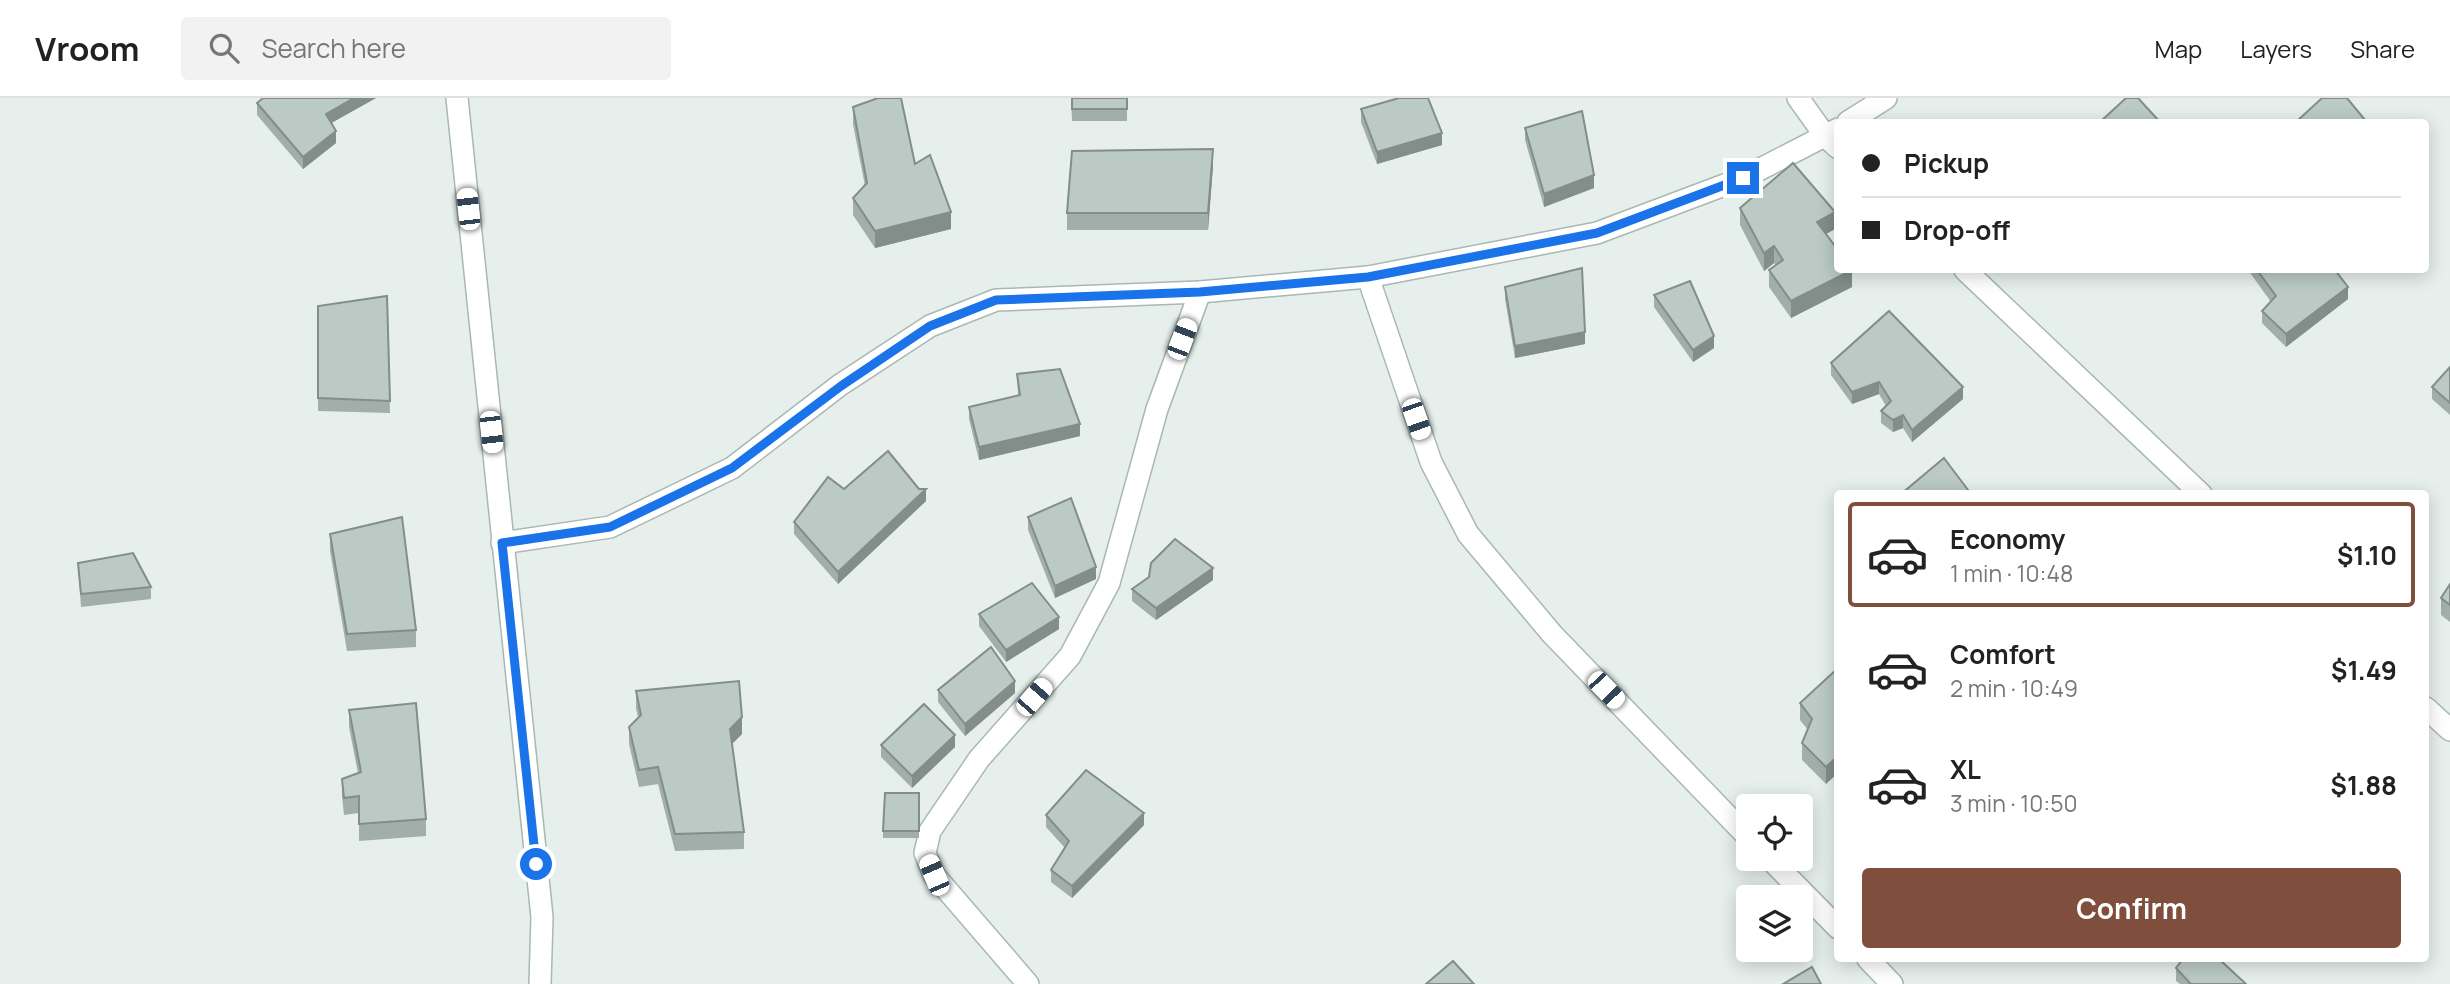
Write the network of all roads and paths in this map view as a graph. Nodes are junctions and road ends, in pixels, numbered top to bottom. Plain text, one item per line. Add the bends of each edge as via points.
1 (457, 98) edge
2 (1798, 98) edge
3 (1886, 98) edge
4 (1853, 119) edge
5 (1834, 138) edge
6 (1968, 273) edge
7 (1368, 277) junction
8 (1200, 292) junction
9 (2197, 490) edge
10 (502, 543) junction
11 (2429, 711) edge
12 (2450, 730) edge
13 (1736, 825) edge
14 (1782, 871) edge
15 (1834, 924) edge
16 (1871, 962) edge
17 (540, 984) edge
18 (1028, 984) edge
19 (1892, 984) edge

1 - 10 street
2 - 5 street
3 - 4 street
5 - 7 street via 1597,233
6 - 9 street
7 - 8 street
7 - 13 street via 1432,462 1468,534 1552,634
8 - 10 street via 996,300 930,326 732,468 610,527
8 - 18 street via 1157,409 1109,583 1070,656 979,759 930,831 925,853 934,875
10 - 17 street via 542,917
11 - 12 street
14 - 15 street
16 - 19 street

